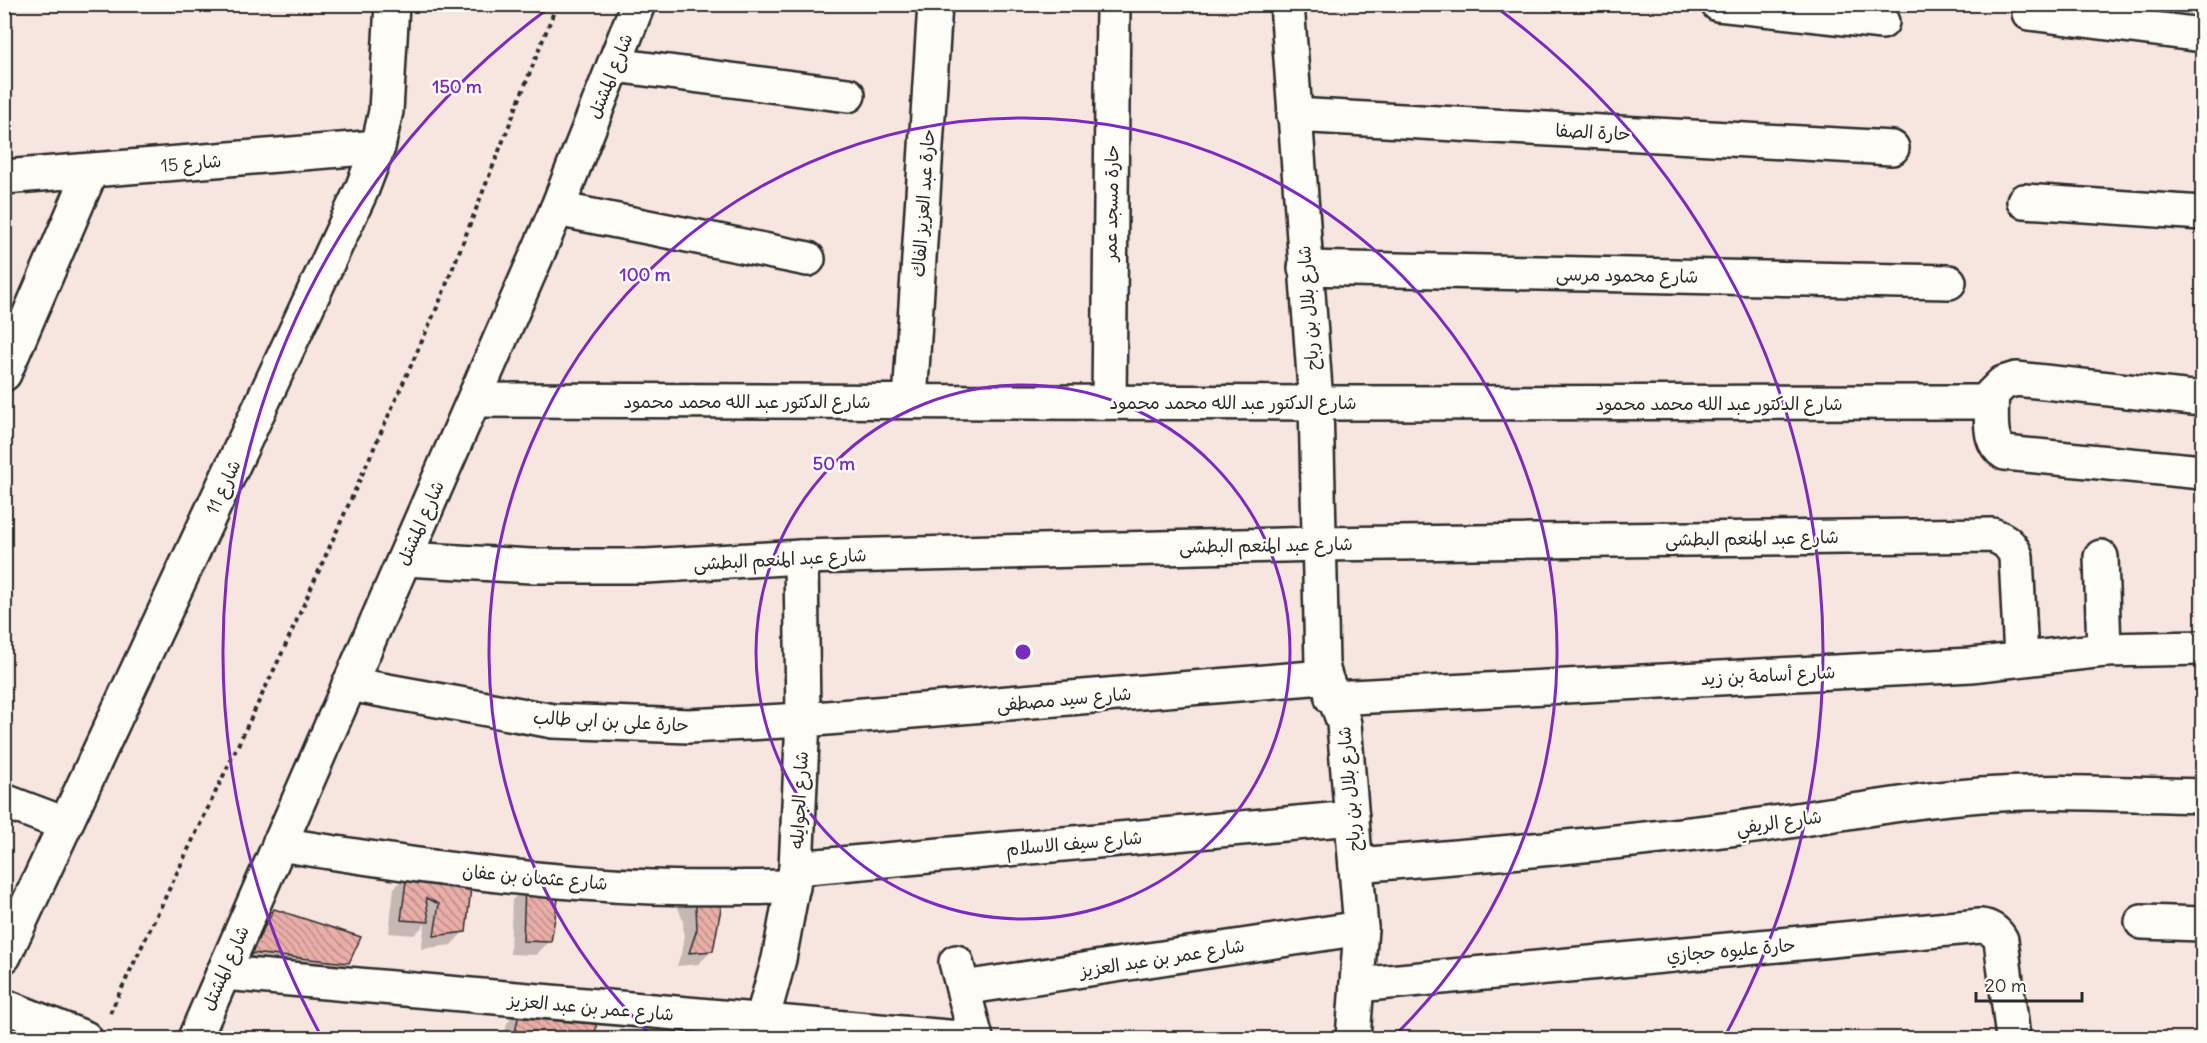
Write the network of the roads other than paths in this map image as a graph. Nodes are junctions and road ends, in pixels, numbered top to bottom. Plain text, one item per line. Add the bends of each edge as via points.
1 (392, 4) edge
2 (638, 4) edge
3 (935, 4) edge
4 (1113, 4) edge
5 (1287, 4) edge
6 (1718, 4) edge
7 (2029, 13) dead end
8 (1882, 22) dead end
9 (2202, 35) edge
10 (614, 64) junction
11 (848, 95) dead end
12 (1294, 116) junction
13 (378, 147) junction
14 (1892, 148) dead end
15 (91, 171) junction
16 (4, 177) edge
17 (2024, 201) dead end
18 (557, 209) junction
19 (2202, 213) edge
20 (808, 259) dead end
21 (1305, 268) junction
22 (1949, 282) dead end
23 (4, 374) edge
24 (2202, 399) edge
25 (474, 400) junction
26 (910, 401) junction
27 (1108, 402) junction
28 (1991, 402) junction
29 (1316, 403) junction
30 (2202, 472) edge
31 (1319, 544) junction
32 (801, 557) junction
33 (2101, 557) dead end
34 (405, 559) junction
35 (2202, 648) edge
36 (2104, 650) junction
37 (2021, 658) junction
38 (349, 684) junction
39 (1328, 687) junction
40 (803, 720) junction
41 (2202, 796) edge
42 (4, 801) edge
43 (1352, 818) junction
44 (65, 824) junction
45 (279, 844) junction
46 (1356, 865) junction
47 (795, 878) junction
48 (2142, 921) dead end
49 (2202, 924) edge
50 (1361, 928) junction
51 (4, 956) edge
52 (223, 974) junction
53 (1357, 985) junction
54 (4, 1006) edge
55 (97, 1028) edge
56 (760, 1030) edge
57 (195, 1038) edge
58 (959, 1038) edge
59 (976, 1038) edge
60 (1353, 1038) edge
61 (2013, 1038) edge

1 - 13 street, شارع 11 via 390,81
2 - 10 street, شارع المشتل
3 - 26 street, حارة عبد العزيز الفاك
4 - 27 street, حارة مسجد عمر
5 - 12 street, شارع بلال بن رباح
6 - 8 street
7 - 9 street
10 - 11 street
10 - 18 street, شارع المشتل
12 - 14 street, حارة الصفا
12 - 21 street, شارع بلال بن رباح
13 - 15 street, شارع 15
13 - 44 street, شارع 11 via 362,189
15 - 16 street, شارع 15
15 - 23 street
17 - 19 street
18 - 20 street
18 - 25 street, شارع المشتل
21 - 22 street, شارع محمود مرسى
21 - 29 street, شارع بلال بن رباح
24 - 28 street via 2016,379 1996,388 1990,395
25 - 26 street, شارع الدكتور عبد الله محمد محمود
25 - 34 street, شارع المشتل
26 - 27 street, شارع الدكتور عبد الله محمد محمود
27 - 29 street, شارع الدكتور عبد الله محمد محمود
28 - 29 street, شارع الدكتور عبد الله محمد محمود
28 - 30 street via 1993,440 2006,453
29 - 31 street, شارع بلال بن رباح
31 - 32 street, شارع عبد المنعم البطشى
31 - 37 street, شارع عبد المنعم البطشى via 1992,535 2010,545 2016,556
31 - 39 street, شارع بلال بن رباح via 1322,650
32 - 34 street, شارع عبد المنعم البطشى via 646,566 531,566
32 - 40 street, شارع الجوايله
33 - 36 street
34 - 38 street, شارع المشتل
35 - 36 street, شارع أسامة بن زيد
36 - 37 street, شارع أسامة بن زيد
37 - 39 street, شارع أسامة بن زيد via 1971,665
38 - 40 street, حارة على بن ابى طالب via 553,721 689,726
38 - 45 street, شارع المشتل
39 - 40 street, شارع سيد مصطفى
39 - 43 street, شارع بلال بن رباح via 1342,713
40 - 47 street, شارع الجوايله
41 - 46 street, شارع الريفي via 2054,792 1981,795 1560,849
42 - 44 street
43 - 46 street, شارع بلال بن رباح
43 - 47 street, شارع سيف الاسلام
44 - 51 street, شارع 11
45 - 47 street, شارع عثمان بن عفان via 528,879 652,887
45 - 52 street, شارع المشتل
46 - 50 street, شارع بلال بن رباح
47 - 56 street, شارع الجوايله
48 - 49 street
50 - 53 street, شارع بلال بن رباح
50 - 59 street, شارع عمر بن عبد العزيز via 960,975
52 - 56 street, شارع عمر بن عبد العزيز
52 - 57 street, شارع المشتل
53 - 60 street, شارع بلال بن رباح
53 - 61 street, حارة عليوه حجازي via 1986,927 2001,940
54 - 55 street
56 - 58 street, شارع عمر بن عبد العزيز

